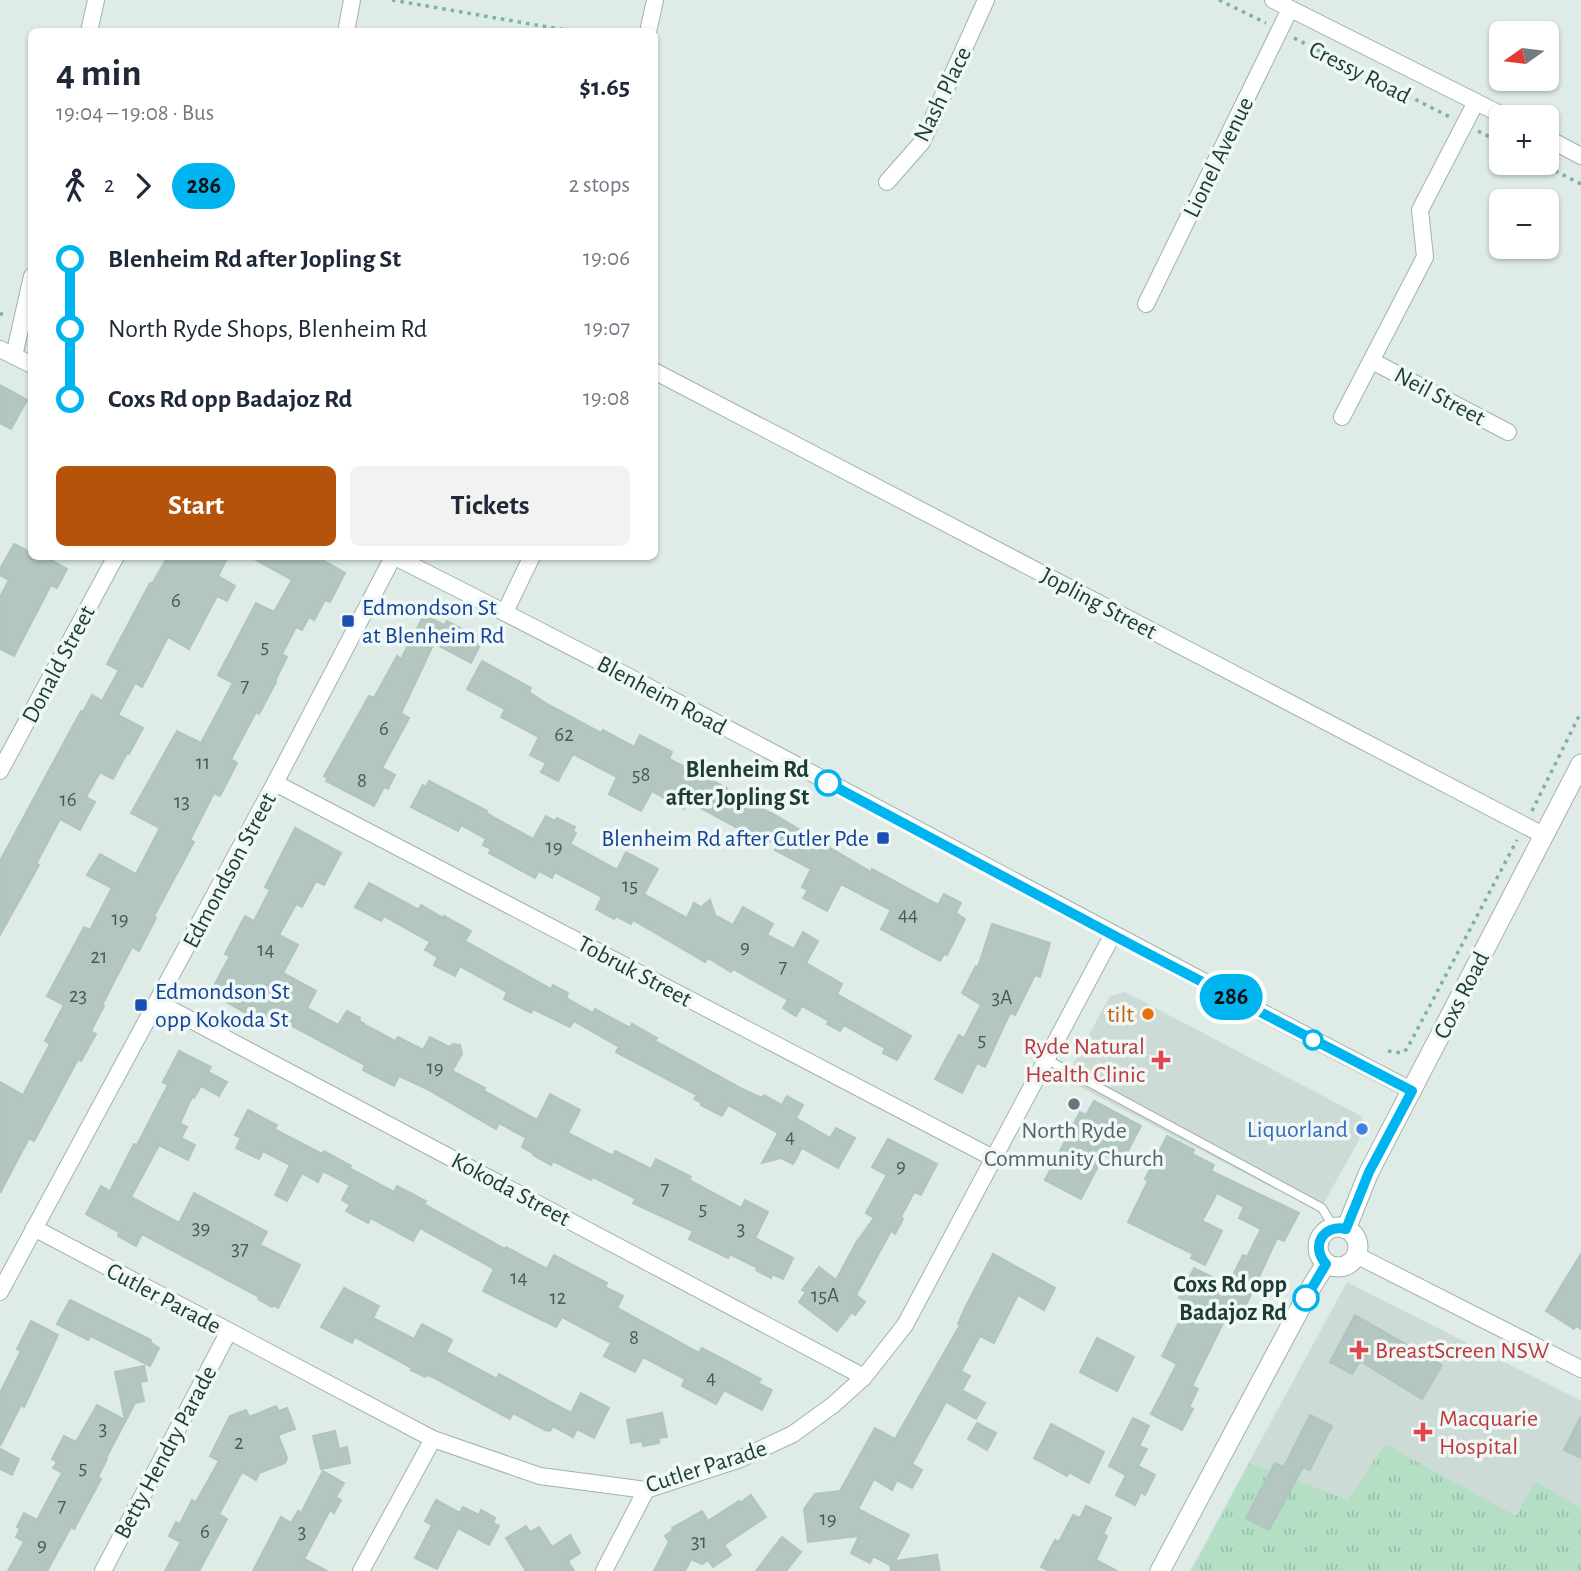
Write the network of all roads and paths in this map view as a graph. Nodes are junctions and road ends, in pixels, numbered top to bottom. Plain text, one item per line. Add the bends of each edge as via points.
1 (96, 0) edge
2 (352, 0) edge
3 (392, 0) edge
4 (655, 0) edge
5 (986, 0) edge
6 (1219, 0) edge
7 (1273, 0) edge
8 (1290, 9) junction
9 (90, 28) edge
10 (347, 28) edge
11 (554, 28) edge
12 (649, 28) edge
13 (1280, 31) junction
14 (1476, 102) junction
15 (1489, 108) edge
16 (1464, 124) junction
17 (1489, 136) edge
18 (1559, 144) edge
19 (1581, 156) edge
20 (1559, 173) edge
21 (887, 182) dead end
22 (1581, 184) edge
23 (28, 288) edge
24 (1146, 304) dead end
25 (7, 352) edge
26 (1372, 361) junction
27 (28, 363) edge
28 (658, 373) edge
29 (1342, 417) dead end
30 (1508, 432) dead end
31 (114, 560) edge
32 (391, 560) edge
33 (399, 560) edge
34 (530, 560) edge
35 (505, 612) junction
36 (1581, 712) edge
37 (1581, 764) edge
38 (0, 771) edge
39 (275, 783) junction
40 (1524, 825) junction
41 (1543, 835) junction
42 (1113, 934) junction
43 (157, 1002) junction
44 (1388, 1051) dead end
45 (1046, 1059) junction
46 (1412, 1091) junction
47 (995, 1159) junction
48 (34, 1228) junction
49 (1340, 1228) junction
50 (1356, 1255) junction
51 (1326, 1264) junction
52 (5, 1270) edge
53 (0, 1292) edge
54 (228, 1333) junction
55 (1581, 1369) edge
56 (864, 1377) junction
57 (433, 1440) junction
58 (646, 1490) junction
59 (103, 1571) edge
60 (361, 1571) edge
61 (604, 1571) edge
62 (1160, 1571) edge

1 - 9 street
2 - 10 street
3 - 11 path
4 - 12 street
5 - 21 street, Nash Place via 922,142
6 - 13 path, Cressy Road
7 - 8 street, Cressy Road
8 - 13 street, Lionel Avenue
8 - 14 street, Cressy Road
13 - 16 path, Cressy Road
13 - 24 street, Lionel Avenue
14 - 15 street, Cressy Road
14 - 16 street, Neil Street
16 - 17 path, Cressy Road
16 - 26 street, Neil Street via 1420,210 1425,257
18 - 19 street
20 - 22 path
23 - 25 street
25 - 27 street
26 - 29 street, Neil Street
26 - 30 street, Neil Street
28 - 40 street, Jopling Street
31 - 38 street, Donald Street
32 - 39 street, Edmondson Street
33 - 35 street, Blenheim Road
34 - 35 street
35 - 42 street, Blenheim Road
36 - 40 path, Coxs Road
37 - 41 street, Coxs Road
39 - 43 street, Edmondson Street
39 - 47 street, Tobruk Street
40 - 41 street, Jopling Street
40 - 44 path, Coxs Road via 1407,1049
41 - 46 street, Coxs Road
42 - 45 street, Cutler Parade
42 - 46 street, Blenheim Road
43 - 48 street, Edmondson Street
43 - 56 street, Kokoda Street
45 - 47 street, Cutler Parade
45 - 49 lane via 1322,1208
46 - 49 street, Coxs Road
47 - 56 street, Cutler Parade via 905,1325
48 - 52 street, Edmondson Street
48 - 54 street, Cutler Parade
49 - 50 street via 1356,1240
49 - 51 street via 1323,1234 1318,1246
50 - 51 street via 1345,1266
50 - 55 street
51 - 62 street
52 - 53 street, Edmondson Street
54 - 57 street, Cutler Parade
54 - 59 street, Betty Hendry Parade
56 - 58 street, Cutler Parade via 793,1434 738,1460
57 - 58 street, Cutler Parade via 540,1476
57 - 60 street
58 - 61 street

